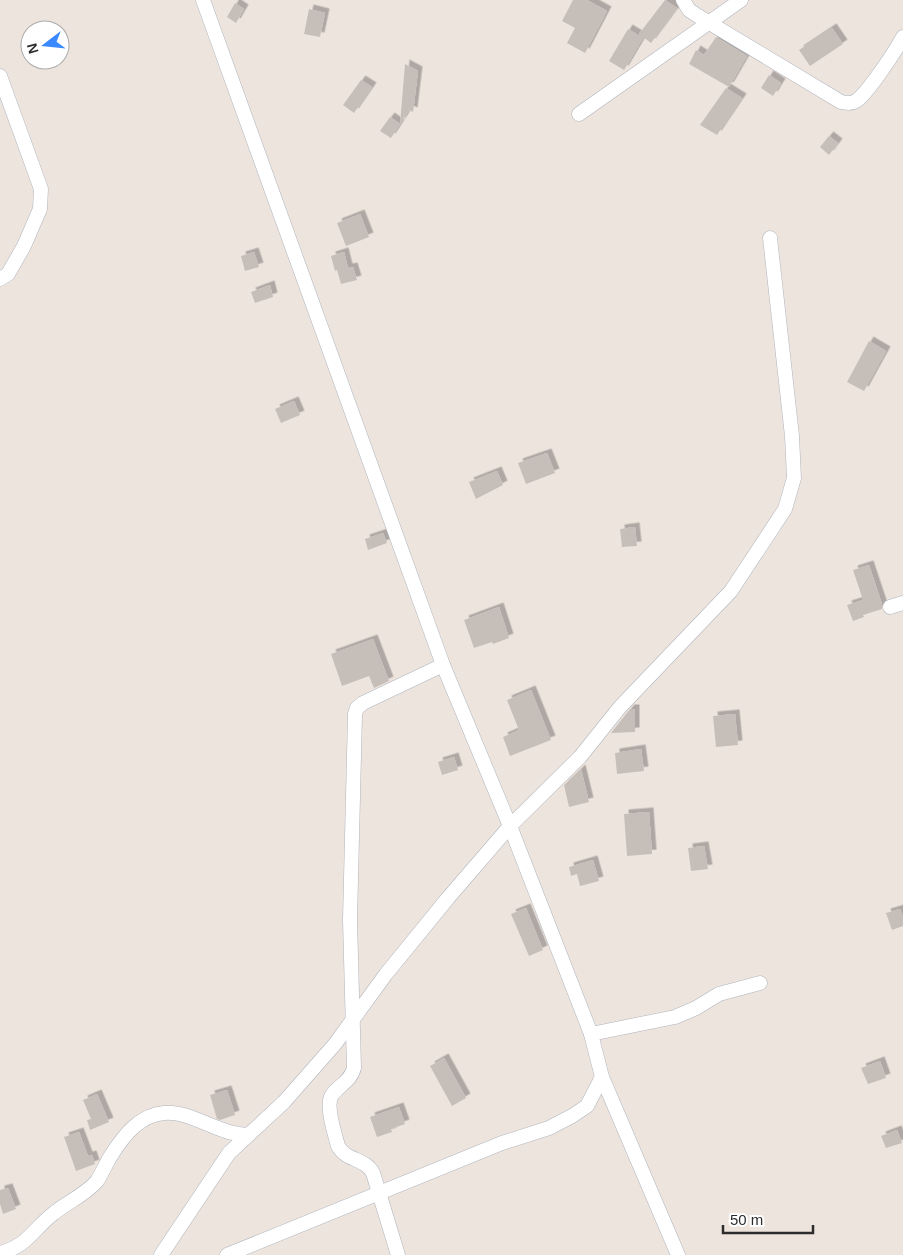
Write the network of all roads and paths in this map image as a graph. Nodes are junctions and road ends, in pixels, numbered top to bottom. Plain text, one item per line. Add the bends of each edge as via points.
1 (203, 0) edge
2 (683, 0) edge
3 (741, 0) edge
4 (709, 23) junction
5 (903, 37) edge
6 (0, 76) edge
7 (579, 114) dead end
8 (770, 238) dead end
9 (0, 279) edge
10 (443, 666) junction
11 (510, 826) junction
12 (760, 983) dead end
13 (352, 1020) junction
14 (591, 1034) junction
15 (602, 1077) junction
16 (248, 1135) junction
17 (379, 1192) junction
18 (0, 1253) edge
19 (234, 1254) edge
20 (162, 1255) edge
21 (398, 1255) edge
22 (678, 1255) edge

1 - 10 street
2 - 4 street via 689,10
3 - 4 street
4 - 5 street via 848,104 856,101 868,87
4 - 7 street
6 - 9 street via 41,189 40,209 24,246 8,274
8 - 11 street via 792,436 794,478 785,509 731,591 620,707 580,757
10 - 11 street
10 - 13 street via 363,703 355,714 350,920
11 - 13 street via 435,913
11 - 14 street
12 - 14 street via 719,994 675,1016
13 - 16 street via 284,1102
13 - 17 street via 353,1073 332,1096 330,1108 338,1146 344,1154 370,1167
14 - 15 street
15 - 17 street via 587,1106 548,1128
15 - 22 street
16 - 18 street via 228,1132 184,1115 165,1113 149,1116 125,1136 105,1170 84,1194 53,1214 20,1245
16 - 20 street via 229,1153
17 - 19 street
17 - 21 street

